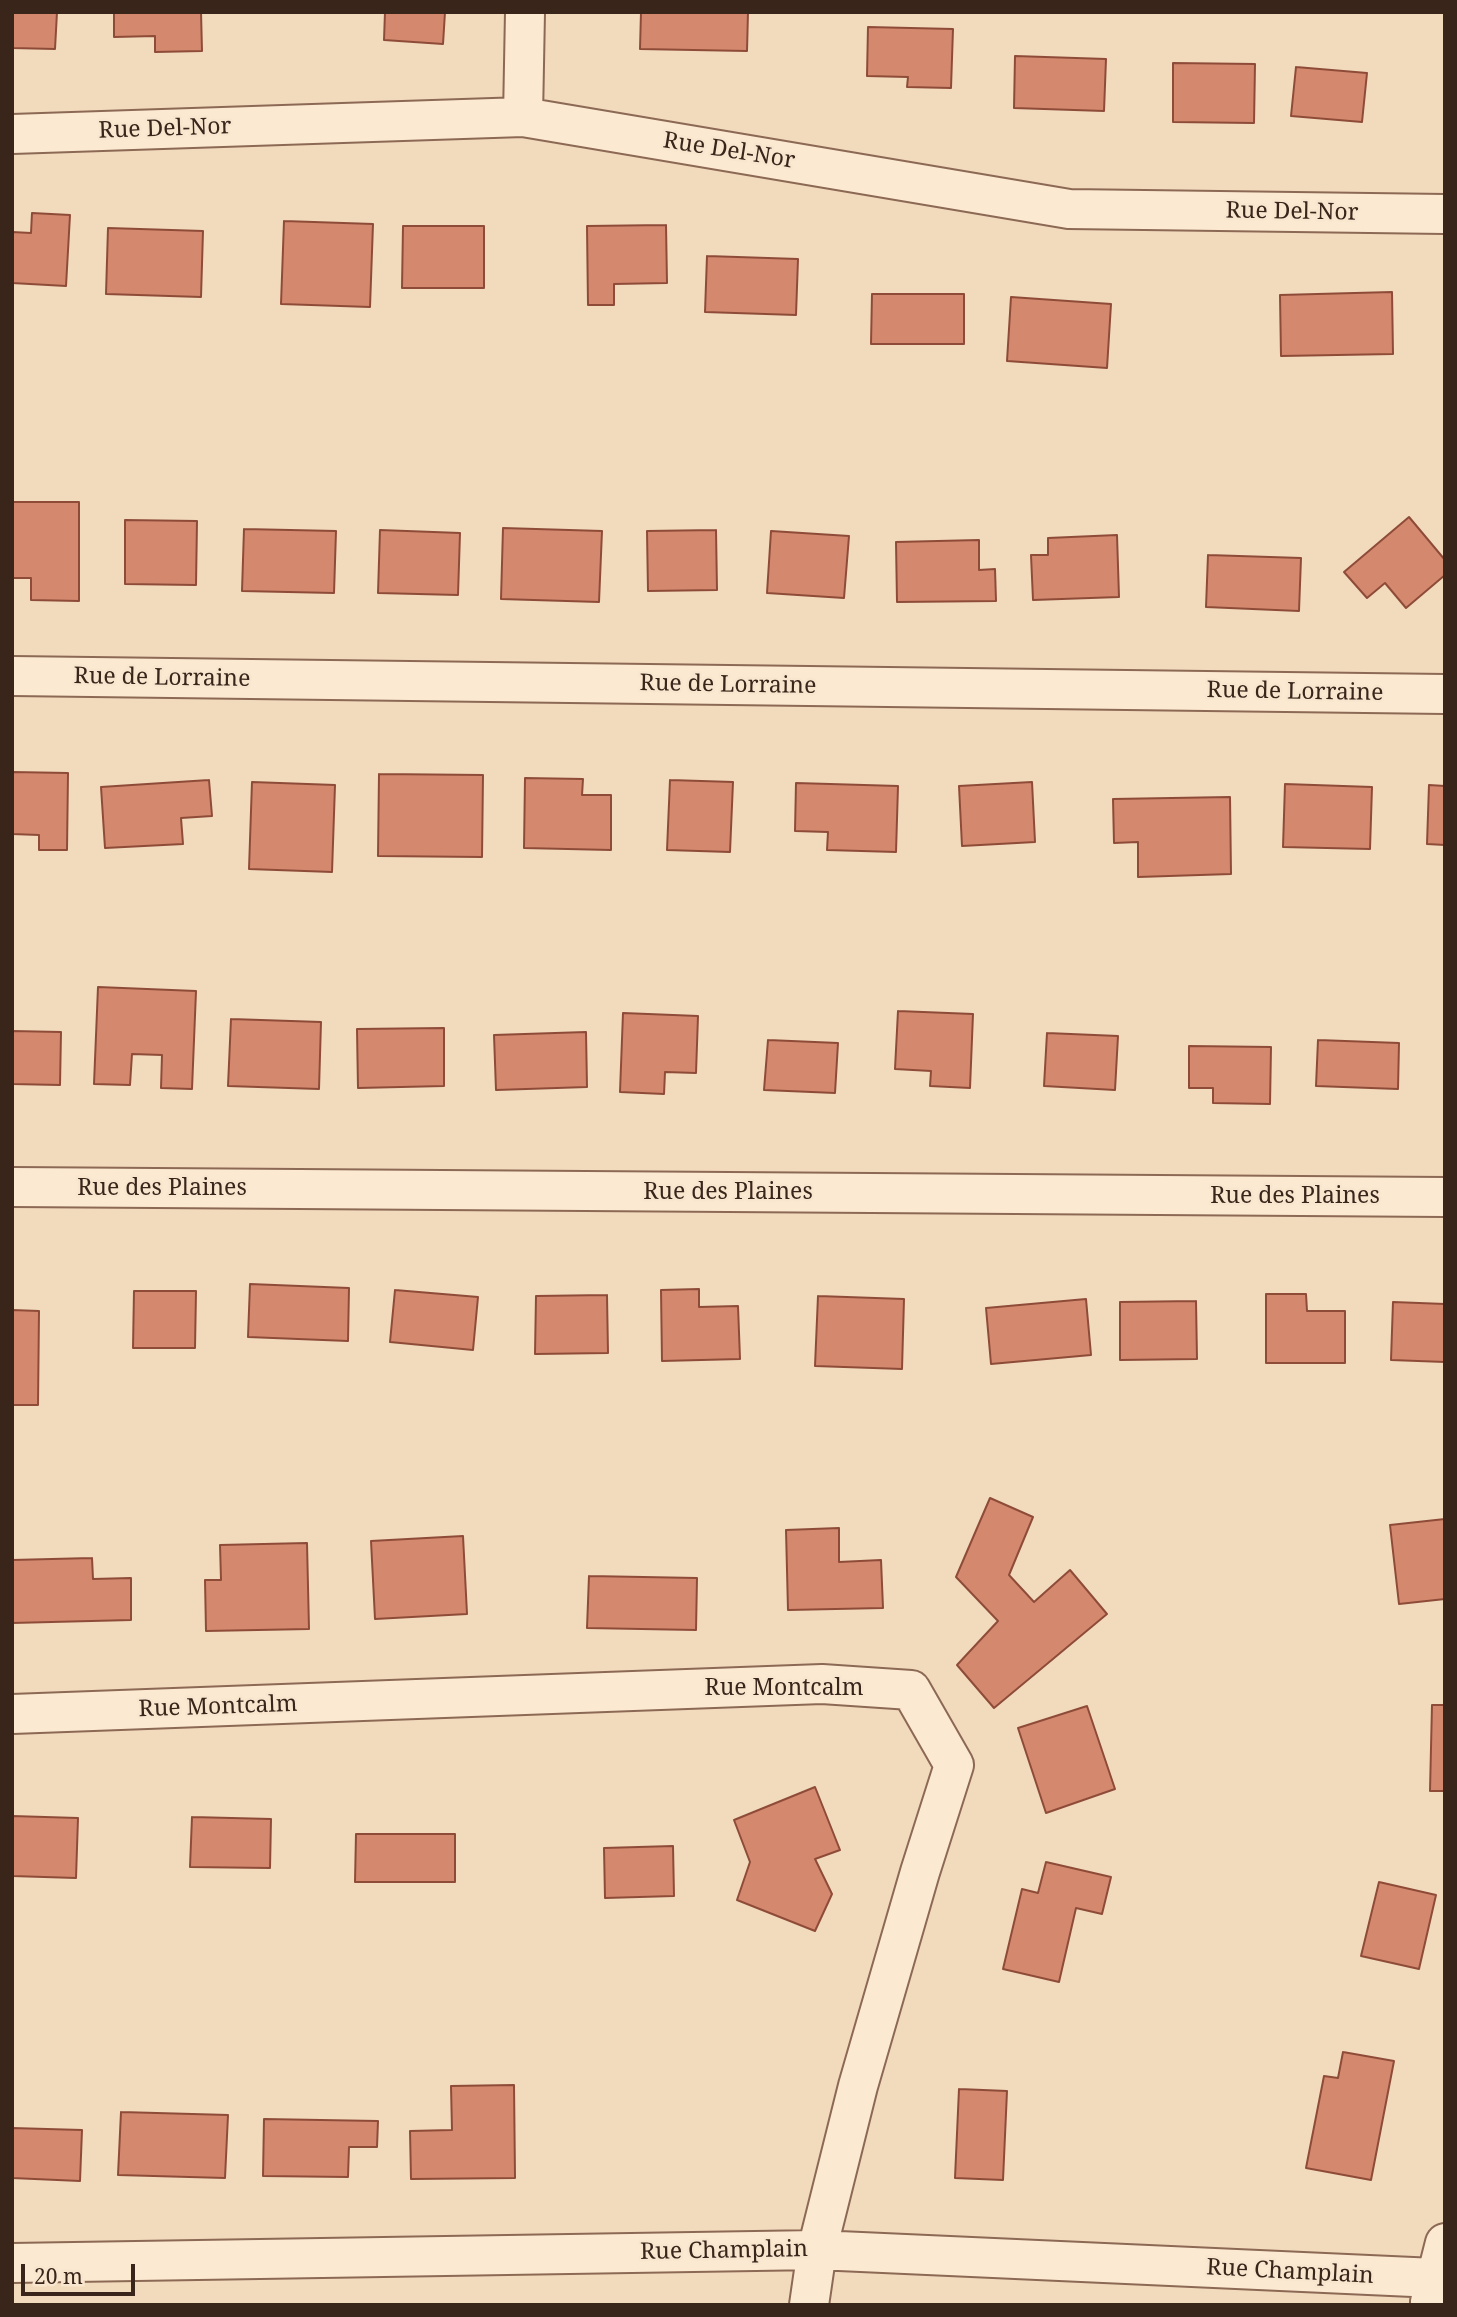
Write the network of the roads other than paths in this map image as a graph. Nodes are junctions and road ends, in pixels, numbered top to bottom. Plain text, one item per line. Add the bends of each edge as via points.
1 (525, 12) edge
2 (523, 117) junction
3 (12, 134) edge
4 (1445, 214) edge
5 (12, 676) edge
6 (1445, 694) edge
7 (12, 1187) edge
8 (1445, 1197) edge
9 (12, 1714) edge
10 (817, 2250) junction
11 (12, 2263) edge
12 (1437, 2275) edge
13 (809, 2305) edge

1 - 2 street
2 - 3 street, Rue Del-Nor
2 - 4 street, Rue Del-Nor via 1069,209
5 - 6 street, Rue de Lorraine
7 - 8 street, Rue des Plaines
9 - 10 street, Rue Montcalm via 822,1684 911,1690 954,1765 858,2086
10 - 11 street, Rue Champlain
10 - 12 street, Rue Champlain
10 - 13 street, Rue Montcalm

